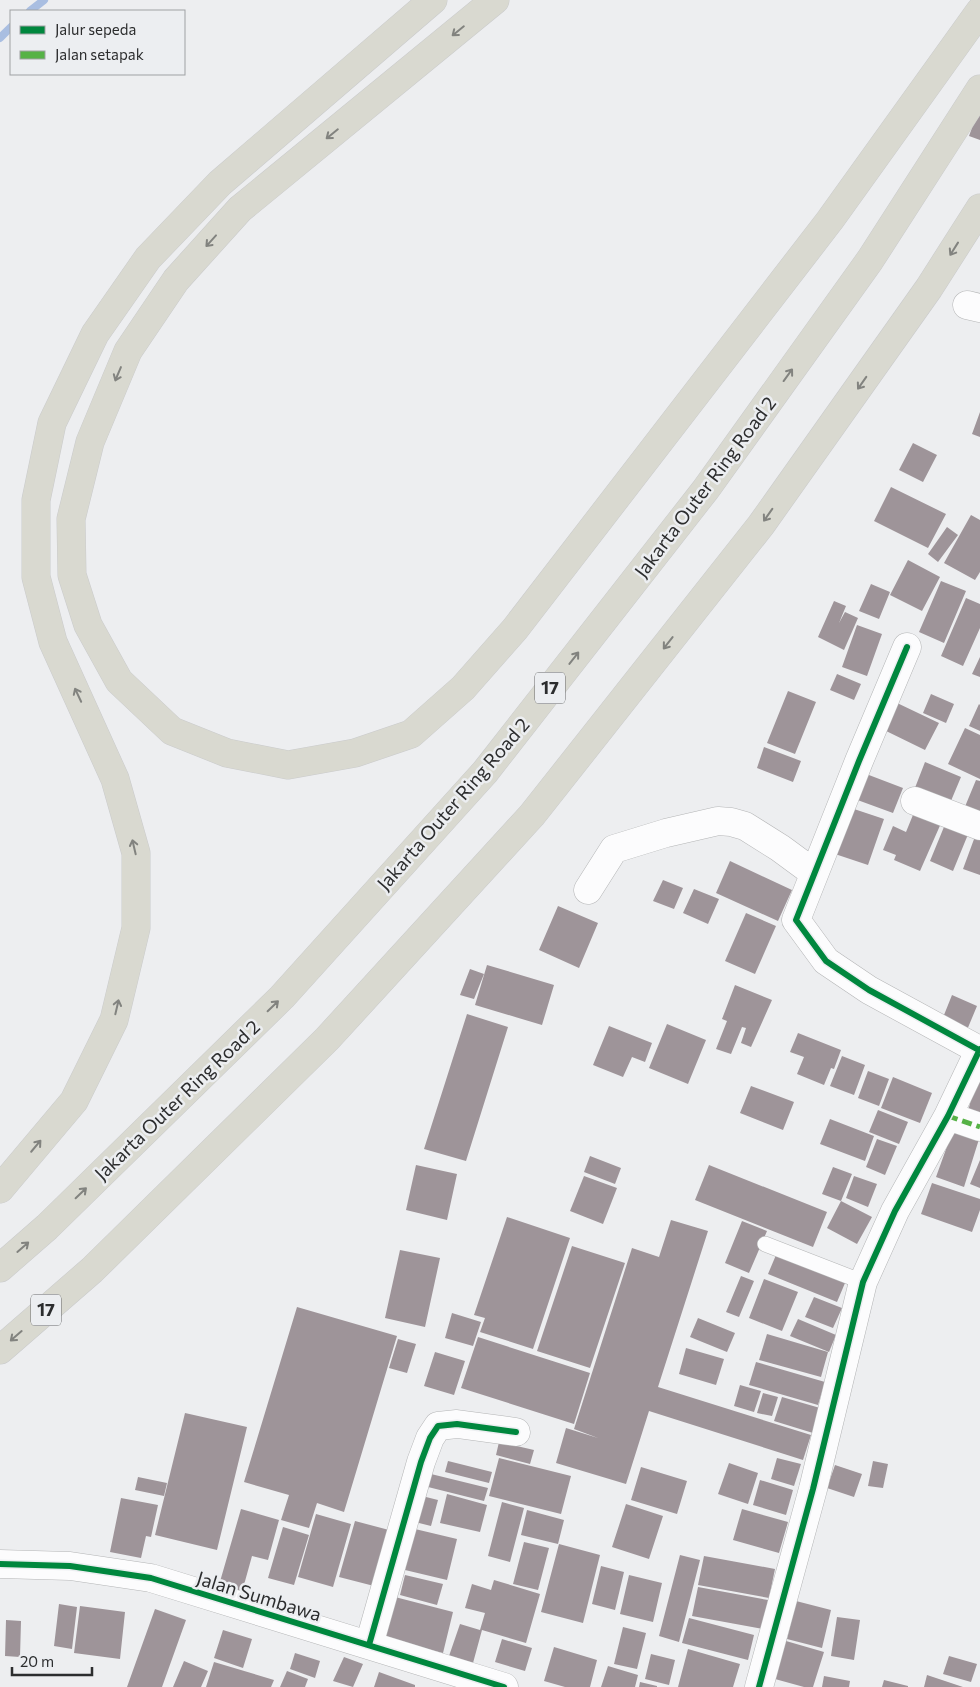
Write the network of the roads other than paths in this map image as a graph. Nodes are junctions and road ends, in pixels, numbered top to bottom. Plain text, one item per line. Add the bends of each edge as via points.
1 (433, 0) edge
2 (496, 0) edge
3 (980, 11) edge
4 (980, 89) edge
5 (980, 208) edge
6 (907, 646) dead end
7 (915, 801) dead end
8 (980, 826) edge
9 (814, 873) junction
10 (588, 890) dead end
11 (980, 1050) edge
12 (948, 1116) junction
13 (980, 1127) edge
14 (3, 1186) edge
15 (765, 1244) dead end
16 (0, 1268) edge
17 (863, 1282) junction
18 (0, 1350) edge
19 (516, 1432) dead end
20 (0, 1564) edge
21 (369, 1645) junction
22 (504, 1687) edge
23 (759, 1687) edge

14 -> 1 highway via 74,1101 114,1020 136,928 136,853 115,779 53,642 36,577 36,500 52,423 95,334 148,258 220,183
2 -> 3 highway via 240,209 176,280 128,351 90,442 71,519 72,575 88,625 119,681 172,731 227,753 288,766 355,753 411,734 463,688 515,629 830,220
16 -> 4 highway, Jakarta Outer Ring Road 2 / 17 via 282,997 485,772 706,489 870,260
5 -> 18 highway, 17 via 924,296 761,525 532,815 327,1038 92,1270
6 - 9 street
7 - 8 street
9 - 10 street via 745,826 718,821 614,849
9 - 11 street via 796,920 826,962 869,990
11 - 12 street
12 - 13 street
12 - 17 street via 895,1211
15 - 17 lane
17 - 23 street
19 - 21 street via 457,1424 438,1426 421,1462
20 - 21 street, Jalan Sumbawa via 70,1566 152,1578
21 - 22 street, Jalan Sumbawa

